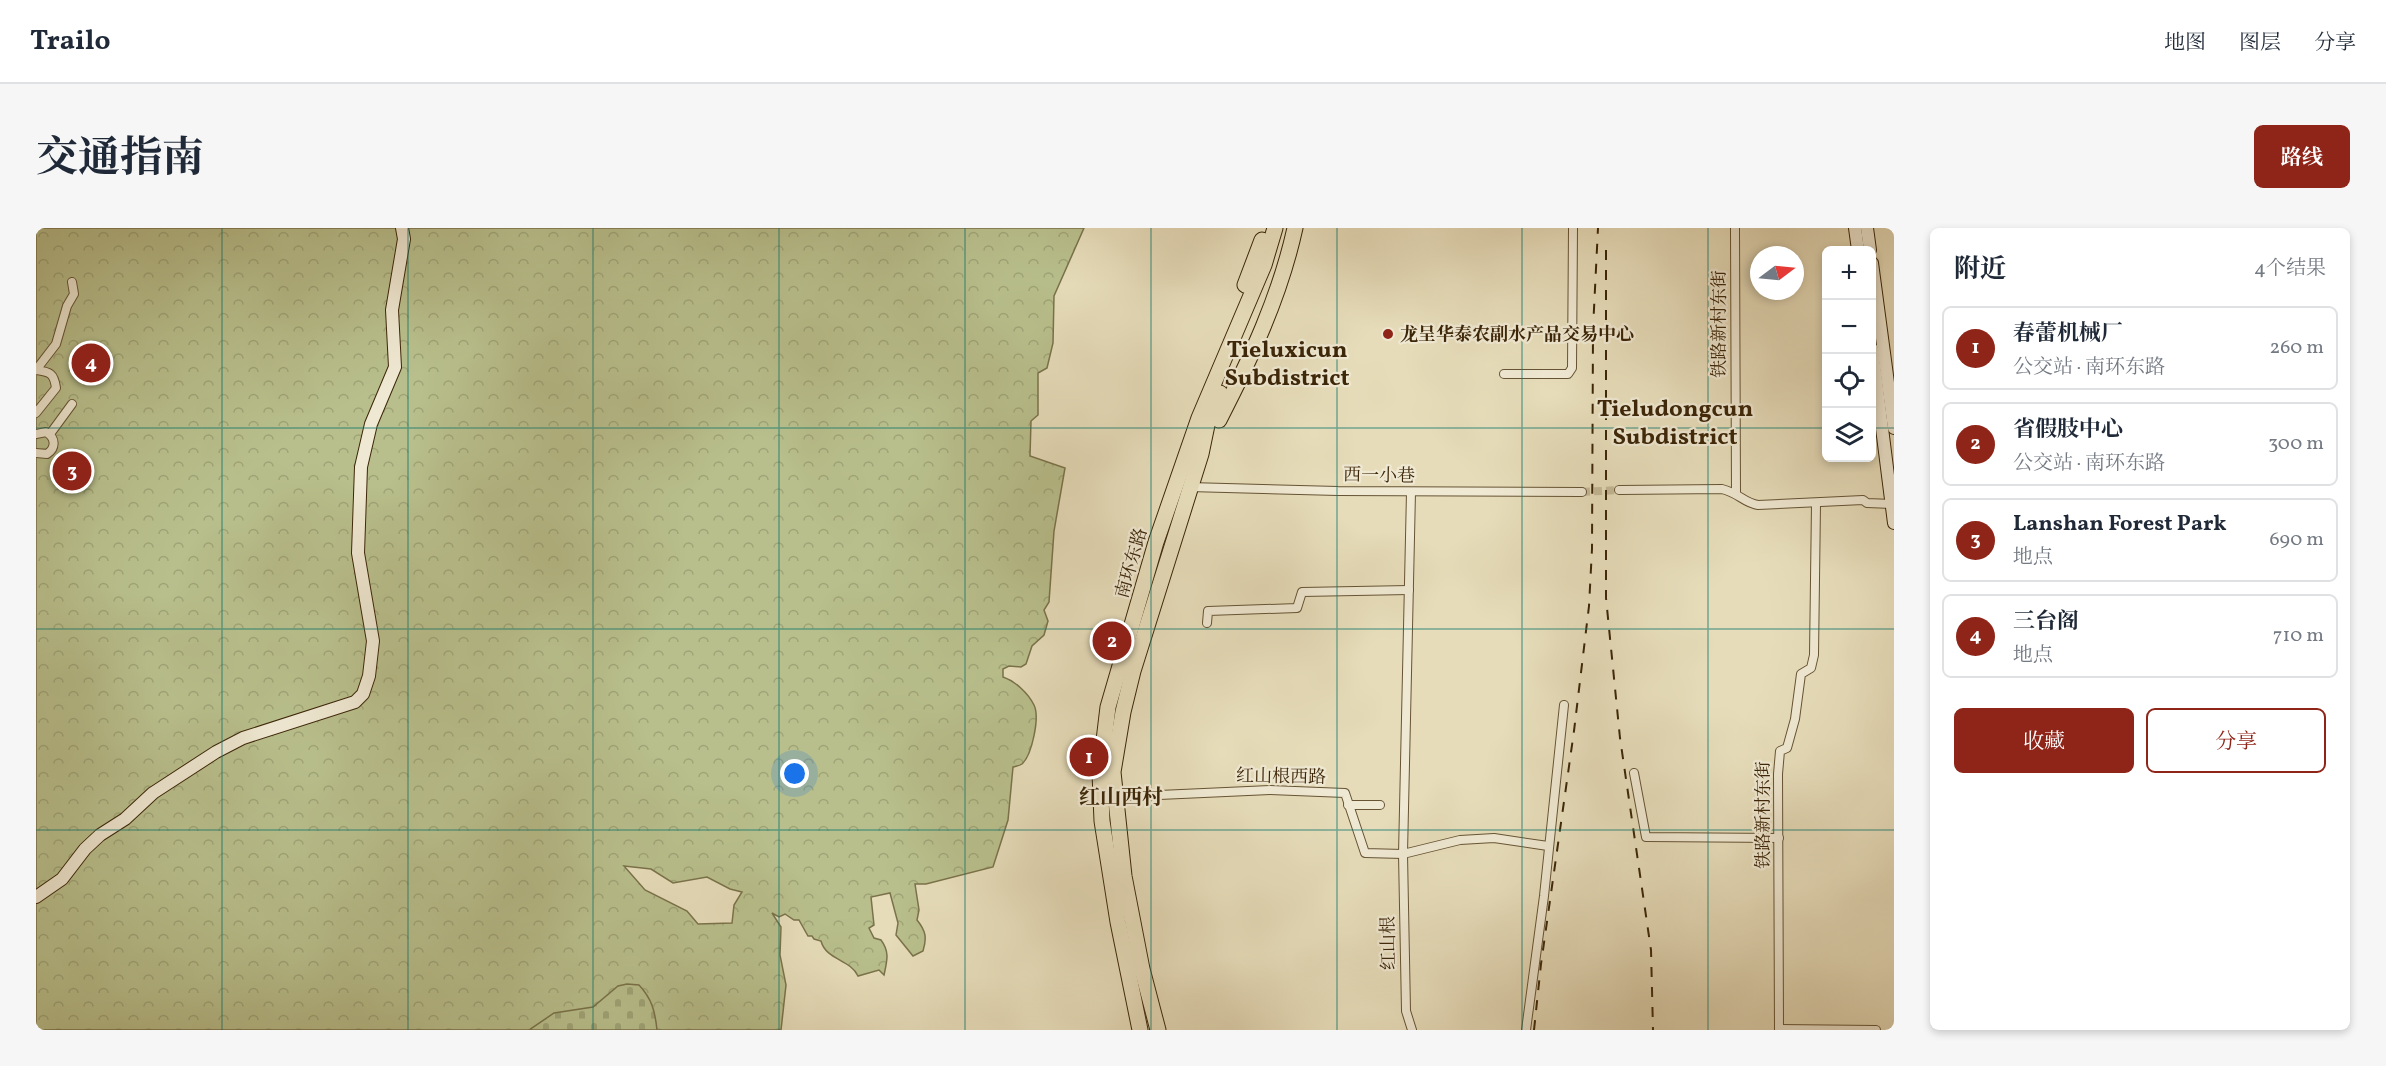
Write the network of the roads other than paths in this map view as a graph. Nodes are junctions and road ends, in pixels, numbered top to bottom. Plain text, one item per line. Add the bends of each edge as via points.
1 (402, 228) edge
2 (1266, 228) edge
3 (1275, 228) edge
4 (1284, 228) edge
5 (1295, 228) edge
6 (1573, 228) edge
7 (1735, 228) edge
8 (1855, 228) edge
9 (1867, 228) edge
10 (1857, 246) edge
11 (1869, 246) edge
12 (72, 282) dead end
13 (1876, 297) edge
14 (1873, 354) edge
15 (36, 370) edge
16 (1504, 374) dead end
17 (72, 404) dead end
18 (1889, 411) edge
19 (36, 413) edge
20 (1203, 421) junction
21 (1894, 428) edge
22 (36, 434) edge
23 (50, 434) junction
24 (1195, 451) junction
25 (36, 453) edge
26 (1183, 486) junction
27 (1618, 490) tunnel mouth
28 (1411, 492) junction
29 (1582, 492) tunnel mouth
30 (1736, 492) junction
31 (1816, 504) junction
32 (1892, 504) junction
33 (1894, 523) edge
34 (1409, 590) junction
35 (1207, 623) dead end
36 (1564, 705) dead end
37 (1634, 773) dead end
38 (1115, 797) junction
39 (1348, 805) junction
40 (1380, 805) dead end
41 (1779, 838) junction
42 (1548, 846) junction
43 (1403, 854) junction
44 (36, 897) edge
45 (1779, 1029) edge
46 (1140, 1030) edge
47 (1158, 1030) edge
48 (1412, 1030) edge
49 (1526, 1030) edge
50 (1836, 1030) edge
51 (1876, 1030) edge

1 - 44 main road via 404,239 392,310 395,367 371,424 361,467 358,553 373,641 363,694 355,702 243,738 216,752 153,793 100,835 62,879
2 - 24 highway via 1188,420
3 - 20 highway, 南环东路
4 - 20 highway, 南环东路 via 1271,269
5 - 24 highway via 1279,287 1254,352
6 - 16 street via 1572,368 1568,374
7 - 30 street, 铁路新村东街
8 - 10 main road
9 - 11 main road
12 - 15 street via 74,294 56,344
13 - 18 main road
14 - 18 main road
15 - 19 street via 50,372 56,388
17 - 23 street
18 - 21 main road
18 - 32 main road
20 - 24 highway, 南环东路
22 - 23 street
23 - 25 street via 54,440 52,450 43,455
24 - 26 highway, 南环东路
26 - 28 street, 西一小巷
26 - 38 highway, 南环东路 via 1123,712 1113,772
26 - 46 highway, 南环东路 via 1156,542 1119,666 1108,707 1100,774 1109,871
27 - 30 street
28 - 29 street, 西一小巷
28 - 34 street, 红山根
30 - 31 street via 1750,504
31 - 32 street via 1863,500
31 - 41 street, 铁路新村东街 via 1814,655 1811,668 1801,674 1791,738 1787,748 1780,751
32 - 33 main road
34 - 35 street via 1302,592 1297,608 1208,611
34 - 43 street, 红山根
36 - 42 street
37 - 41 street via 1646,837
38 - 39 street, 红山根西路 via 1270,790 1345,793
38 - 47 highway, 南环东路 via 1124,876
39 - 40 street
39 - 43 street via 1365,853
41 - 45 street, 铁路新村东街
42 - 43 street via 1494,838 1460,840
42 - 49 street
43 - 48 street, 红山根 via 1406,1011
45 - 50 street
50 - 51 street

